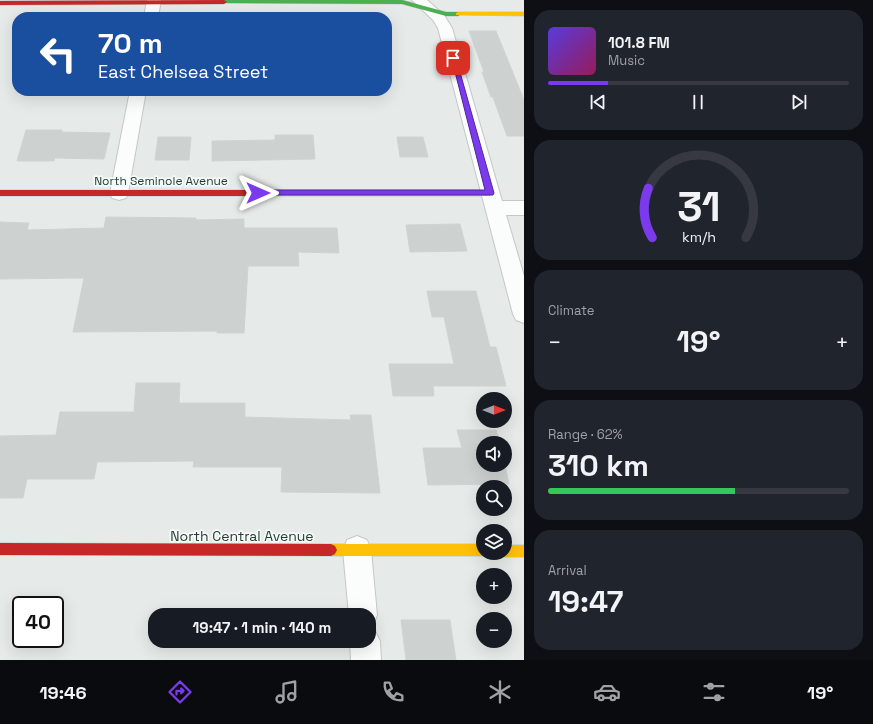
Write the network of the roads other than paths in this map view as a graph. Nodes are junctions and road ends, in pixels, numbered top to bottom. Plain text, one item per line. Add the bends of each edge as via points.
1 (0, 3) edge
2 (424, 4) edge
3 (153, 7) edge
4 (524, 14) edge
5 (137, 96) edge
6 (0, 193) edge
7 (119, 193) junction
8 (492, 200) junction
9 (524, 208) edge
10 (524, 314) edge
11 (0, 549) edge
12 (357, 550) junction
13 (476, 550) edge
14 (512, 551) edge
15 (524, 551) edge
16 (362, 608) edge
17 (365, 648) edge
18 (366, 660) edge

1 - 3 street
2 - 3 street via 402,2
2 - 4 street via 446,14
2 - 8 street via 439,18 445,28
5 - 7 street
6 - 7 street, North Seminole Avenue
7 - 8 street, North Seminole Avenue
8 - 9 street
8 - 10 street
11 - 12 street, North Central Avenue
12 - 13 street, North Central Avenue
12 - 16 street
14 - 15 street
17 - 18 street

